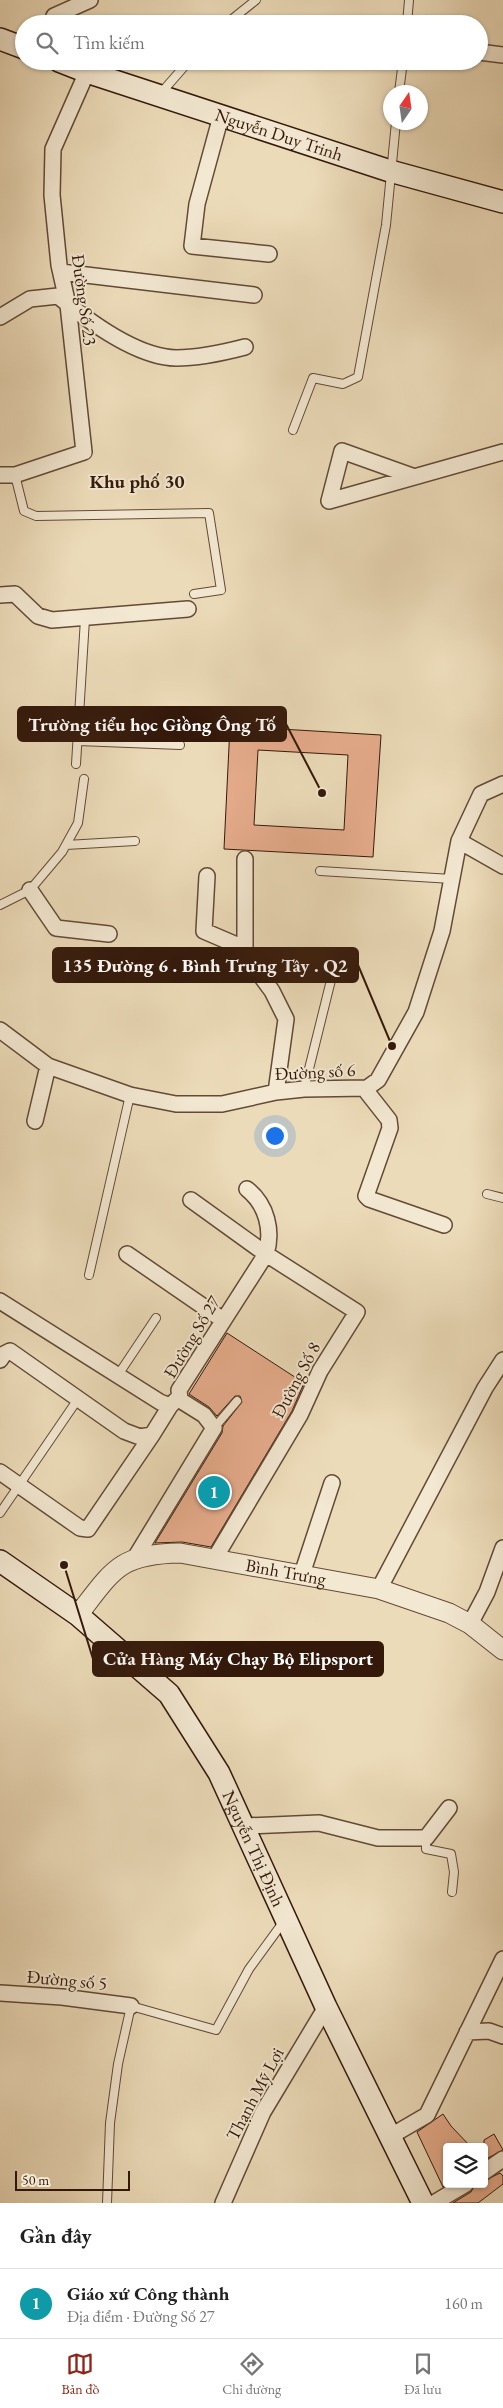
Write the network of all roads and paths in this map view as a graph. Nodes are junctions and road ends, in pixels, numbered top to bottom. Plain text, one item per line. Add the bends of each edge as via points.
1 (90, 0) edge
2 (256, 0) edge
3 (409, 0) edge
4 (56, 15) edge
5 (237, 15) edge
6 (408, 15) edge
7 (0, 39) edge
8 (15, 45) edge
9 (488, 53) edge
10 (503, 55) edge
11 (82, 70) edge
12 (181, 70) edge
13 (402, 70) edge
14 (87, 72) junction
15 (400, 85) edge
16 (160, 95) junction
17 (222, 116) junction
18 (395, 130) edge
19 (390, 171) junction
20 (503, 202) edge
21 (269, 254) dead end
22 (61, 272) junction
23 (254, 295) dead end
24 (68, 305) junction
25 (0, 317) edge
26 (245, 346) dead end
27 (293, 430) dead end
28 (503, 452) edge
29 (8, 475) edge
30 (412, 476) junction
31 (0, 594) edge
32 (194, 594) dead end
33 (188, 610) dead end
34 (85, 619) junction
35 (78, 741) junction
36 (180, 745) dead end
37 (76, 764) dead end
38 (84, 779) dead end
39 (503, 784) edge
40 (135, 841) dead end
41 (459, 841) junction
42 (66, 844) junction
43 (246, 860) dead end
44 (503, 866) edge
45 (320, 870) dead end
46 (207, 876) dead end
47 (452, 879) junction
48 (30, 890) junction
49 (0, 905) edge
50 (109, 934) dead end
51 (245, 953) junction
52 (334, 968) dead end
53 (0, 1030) edge
54 (48, 1066) junction
55 (367, 1088) junction
56 (304, 1089) junction
57 (276, 1092) junction
58 (130, 1095) junction
59 (35, 1121) dead end
60 (247, 1189) dead end
61 (487, 1194) dead end
62 (503, 1198) edge
63 (191, 1200) dead end
64 (444, 1225) dead end
65 (127, 1254) dead end
66 (266, 1254) junction
67 (89, 1275) dead end
68 (0, 1301) edge
69 (156, 1318) dead end
70 (223, 1320) junction
71 (0, 1360) edge
72 (503, 1360) edge
73 (118, 1375) junction
74 (78, 1399) junction
75 (175, 1401) junction
76 (237, 1401) dead end
77 (214, 1428) junction
78 (152, 1435) junction
79 (0, 1472) edge
80 (332, 1483) dead end
81 (19, 1485) junction
82 (0, 1513) edge
83 (503, 1548) edge
84 (135, 1558) junction
85 (215, 1558) junction
86 (0, 1561) edge
87 (302, 1574) junction
88 (379, 1588) junction
89 (78, 1615) junction
90 (470, 1624) junction
91 (503, 1650) edge
92 (449, 1808) dead end
93 (245, 1826) junction
94 (426, 1838) junction
95 (452, 1892) dead end
96 (286, 1919) junction
97 (503, 1959) edge
98 (0, 1993) edge
99 (131, 2006) junction
100 (326, 2006) junction
101 (467, 2032) junction
102 (503, 2036) edge
103 (391, 2136) junction
104 (503, 2159) edge
105 (488, 2169) edge
106 (459, 2188) edge
107 (107, 2203) edge
108 (223, 2203) edge
109 (423, 2203) edge
110 (434, 2203) edge

1 - 4 street
2 - 5 lane
3 - 6 lane
7 - 8 main road
9 - 10 street
11 - 14 main road, Nguyễn Duy Trinh
12 - 16 lane
13 - 15 lane
14 - 16 main road, Nguyễn Duy Trinh
14 - 22 street, Đường Số 23 via 52,149 52,195
16 - 17 main road, Nguyễn Duy Trinh
17 - 19 main road, Nguyễn Duy Trinh
17 - 21 street via 197,204 192,246
18 - 19 lane
19 - 20 main road, Nguyễn Duy Trinh
19 - 27 lane via 386,225 358,377 343,384 313,378
22 - 23 street
22 - 24 street, Đường Số 23
24 - 25 street via 58,296 30,299
24 - 26 street via 139,349 174,358 209,356
24 - 29 street, Đường Số 23 via 84,452
28 - 30 street
29 - 32 lane via 24,512 36,516 209,513 221,590
30 - 30 street via 342,451 329,501 357,493
31 - 34 street via 15,594 44,618
33 - 34 street
34 - 35 lane
35 - 36 lane
35 - 37 lane
38 - 42 lane via 78,823
39 - 41 street, Đường số 6 via 481,794
40 - 42 lane
41 - 44 street
41 - 47 street, Đường số 6
42 - 48 lane
43 - 51 street
45 - 47 lane
46 - 51 street via 204,931 239,946
47 - 55 street, Đường số 6 via 442,931 416,1012 378,1080
48 - 49 lane
48 - 50 street via 56,928
51 - 57 street via 272,991 286,1019
52 - 56 lane
53 - 54 street, Đường số 6
54 - 58 street, Đường số 6
54 - 59 street
55 - 56 street, Đường số 6
55 - 64 street via 389,1120 390,1128 366,1196
56 - 57 street, Đường số 6
57 - 58 street, Đường số 6 via 222,1104 176,1104
58 - 67 lane
60 - 66 street via 261,1202 266,1217 269,1244
61 - 62 lane
63 - 66 street
65 - 70 street
66 - 70 street, Đường Số 27
66 - 85 street, Đường Số 8 via 357,1312
68 - 73 street
69 - 73 lane
70 - 75 street, Đường Số 27
71 - 74 street via 10,1352
72 - 88 street
73 - 75 street
74 - 78 street via 124,1431 140,1436
74 - 81 lane
75 - 77 street, Đường Số 27 via 180,1400 204,1415
75 - 78 street
76 - 77 lane
77 - 84 street
78 - 81 street via 88,1529 80,1528
79 - 81 street
80 - 87 street
81 - 82 lane
83 - 90 street via 487,1592
84 - 85 street, Bình Trưng via 180,1553
84 - 89 street, Bình Trưng via 122,1564
85 - 87 street, Bình Trưng
86 - 89 main road, Nguyễn Thị Định
87 - 88 street, Bình Trưng
88 - 90 street, Bình Trưng via 449,1613
89 - 93 main road, Nguyễn Thị Định via 169,1694 219,1773
90 - 91 street, Bình Trưng
92 - 94 street
93 - 94 street via 318,1823 378,1838
93 - 96 main road, Nguyễn Thị Định
94 - 95 lane via 426,1849 451,1854 454,1872
96 - 99 lane via 249,1969 216,2030
96 - 100 main road, Nguyễn Thị Định
97 - 101 street
98 - 99 street, Đường số 5
99 - 107 lane via 118,2064 110,2123
100 - 103 main road, Nguyễn Thị Định
100 - 108 street, Thạnh Mỹ Lợi via 263,2112
101 - 102 street via 489,2031
101 - 103 street via 427,2115
103 - 109 main road, Nguyễn Thị Định
104 - 105 street
106 - 110 street

